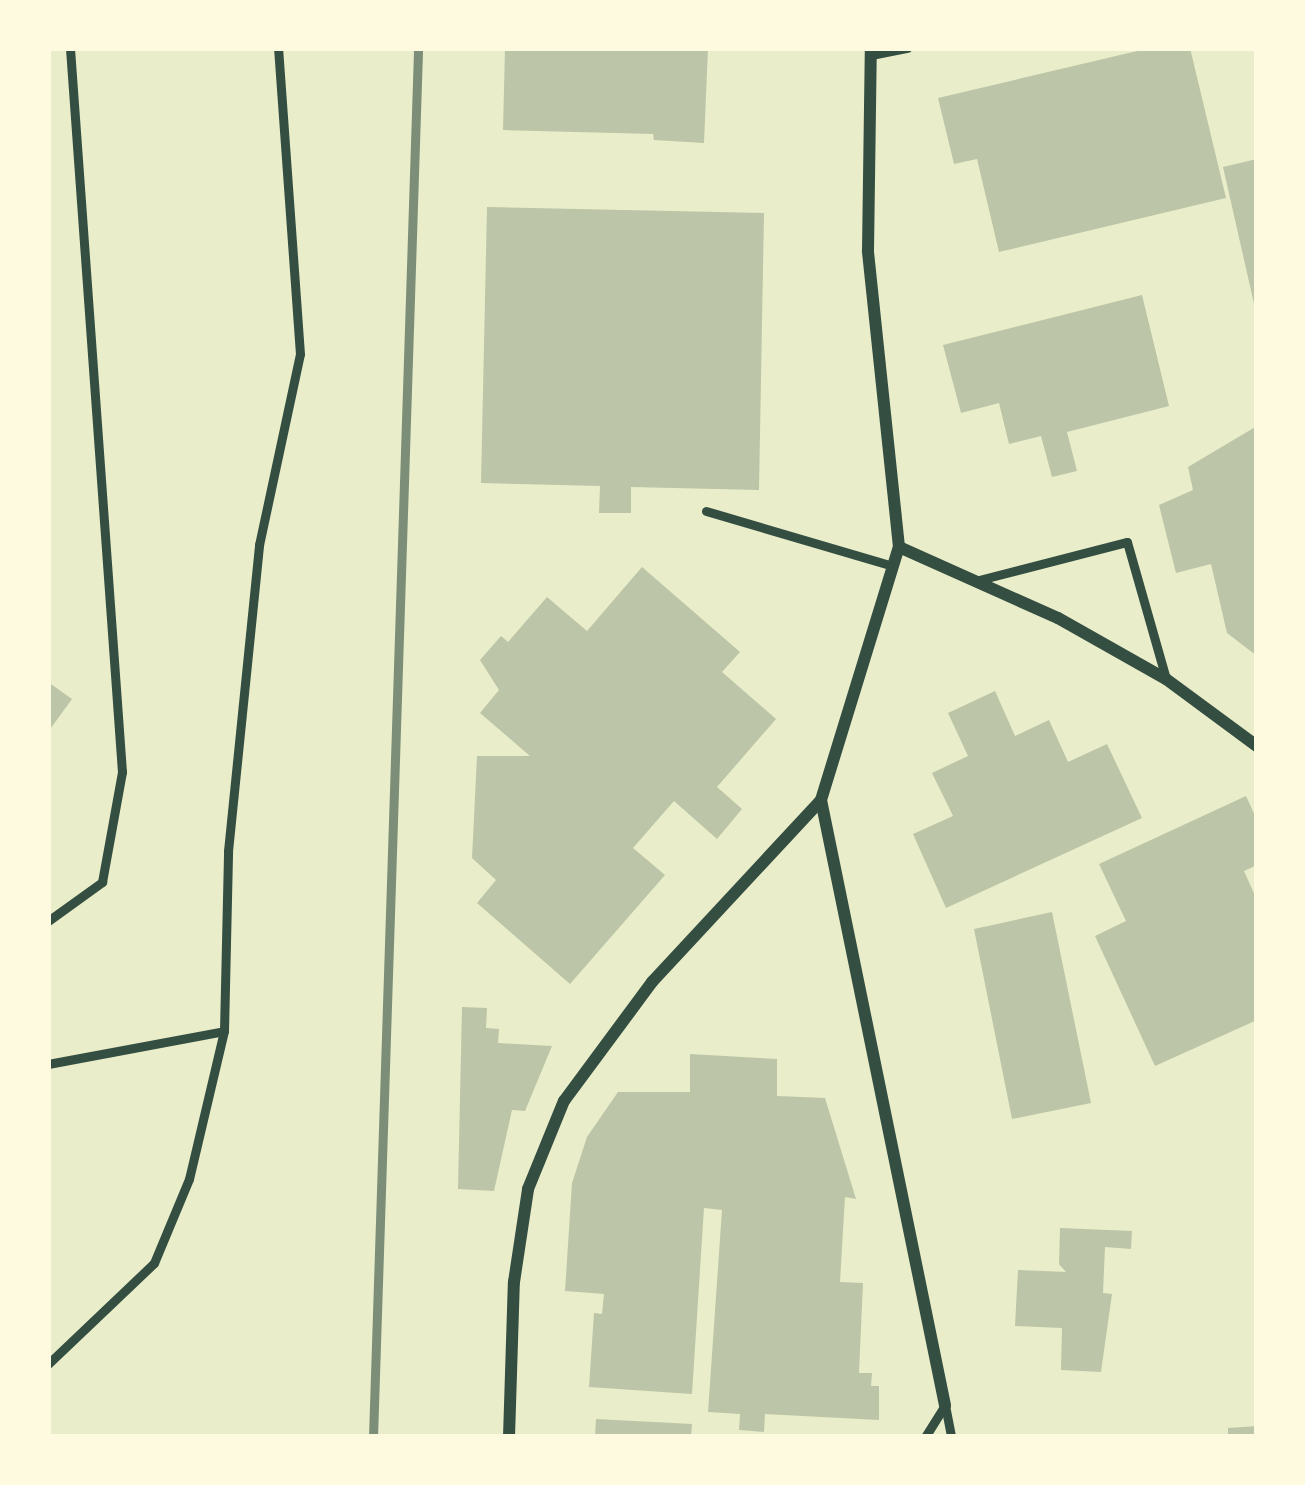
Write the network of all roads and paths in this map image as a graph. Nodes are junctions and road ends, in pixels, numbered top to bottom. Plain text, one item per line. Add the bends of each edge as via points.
1 (70, 48) edge
2 (278, 48) edge
3 (907, 48) edge
4 (871, 52) edge
5 (706, 511) dead end
6 (899, 547) junction
7 (893, 566) junction
8 (975, 581) junction
9 (1166, 680) junction
10 (1257, 746) edge
11 (821, 800) junction
12 (48, 921) edge
13 (224, 1031) junction
14 (48, 1064) edge
15 (48, 1364) edge
16 (945, 1405) junction
17 (509, 1437) edge
18 (925, 1437) edge
19 (951, 1437) edge

1 - 12 lane via 122,772 102,882
2 - 13 lane via 300,353 259,545 227,851
3 - 4 lane
4 - 6 street via 868,251
5 - 7 lane
6 - 7 street
6 - 8 street
7 - 11 street
8 - 9 street
8 - 9 lane via 1127,542
9 - 10 street
11 - 16 street
11 - 17 street via 652,982 564,1101 528,1189 514,1282
13 - 14 lane
13 - 15 lane via 189,1179 154,1263
16 - 18 lane
16 - 19 lane

